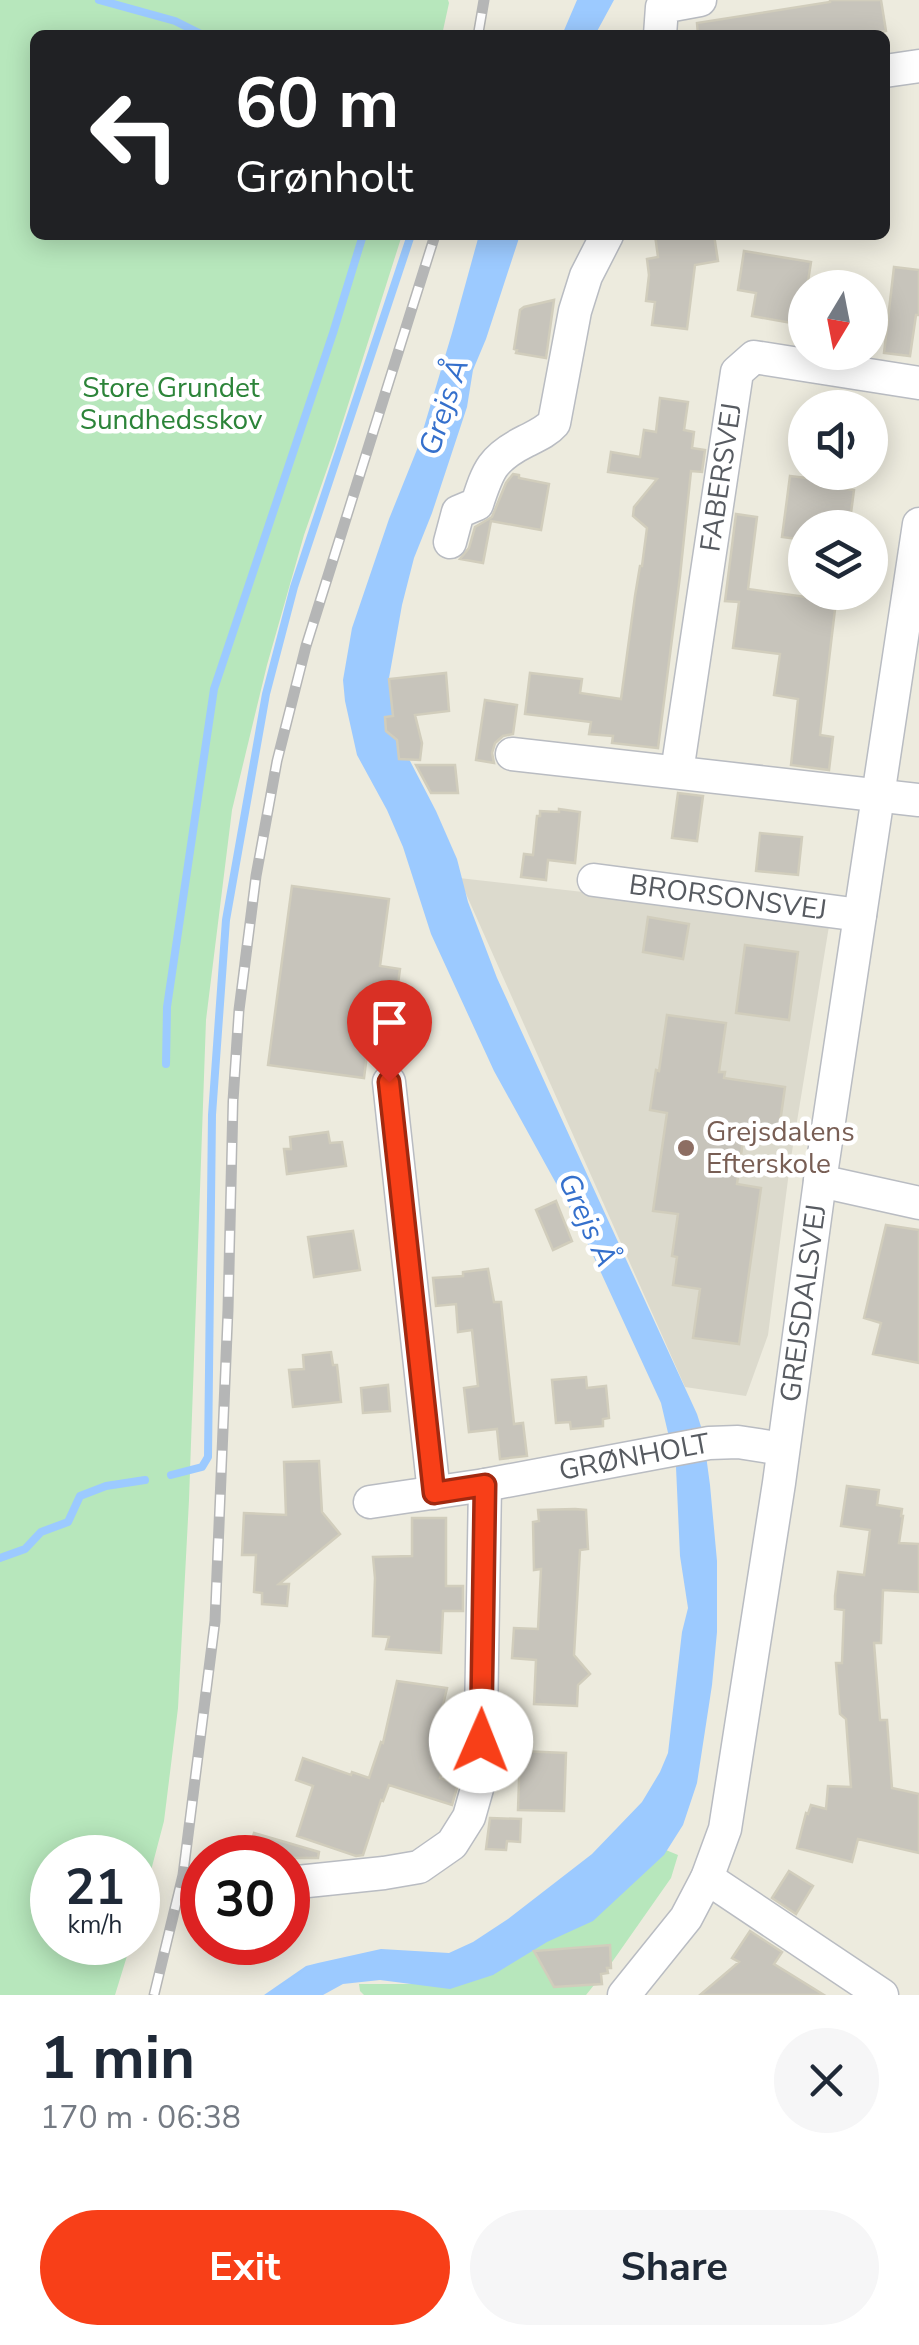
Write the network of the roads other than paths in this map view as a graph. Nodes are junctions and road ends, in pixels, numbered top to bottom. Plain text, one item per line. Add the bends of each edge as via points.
1 (700, 0) edge
2 (662, 21) edge
3 (604, 240) edge
4 (919, 383) edge
5 (919, 524) edge
6 (450, 542) dead end
7 (915, 581) edge
8 (512, 754) dead end
9 (677, 772) junction
10 (877, 796) junction
11 (919, 800) edge
12 (594, 880) dead end
13 (860, 914) junction
14 (389, 1082) dead end
15 (820, 1180) junction
16 (919, 1203) edge
17 (783, 1449) junction
18 (485, 1485) junction
19 (434, 1493) junction
20 (370, 1502) dead end
21 (707, 1878) junction
22 (310, 1881) edge
23 (872, 1992) edge
24 (624, 1995) edge

1 - 2 street
3 - 6 street via 576,310 554,424 489,468 476,504 458,512
4 - 9 street, FABERSVEJ via 754,358 737,372
5 - 7 street, GREJSDALSVEJ
7 - 10 street, GREJSDALSVEJ
8 - 9 street
9 - 10 street
10 - 11 street
10 - 13 street, GREJSDALSVEJ
12 - 13 street, BRORSONSVEJ
13 - 15 street, GREJSDALSVEJ
14 - 19 street
15 - 16 street
15 - 17 street, GREJSDALSVEJ
17 - 18 street, GRØNHOLT via 709,1443
17 - 21 street, GREJSDALSVEJ via 725,1829
18 - 19 street, GRØNHOLT
18 - 22 street via 480,1778 470,1817 452,1844 420,1867
19 - 20 street, GRØNHOLT
21 - 23 street
21 - 24 street, GREJSDALSVEJ via 686,1918

